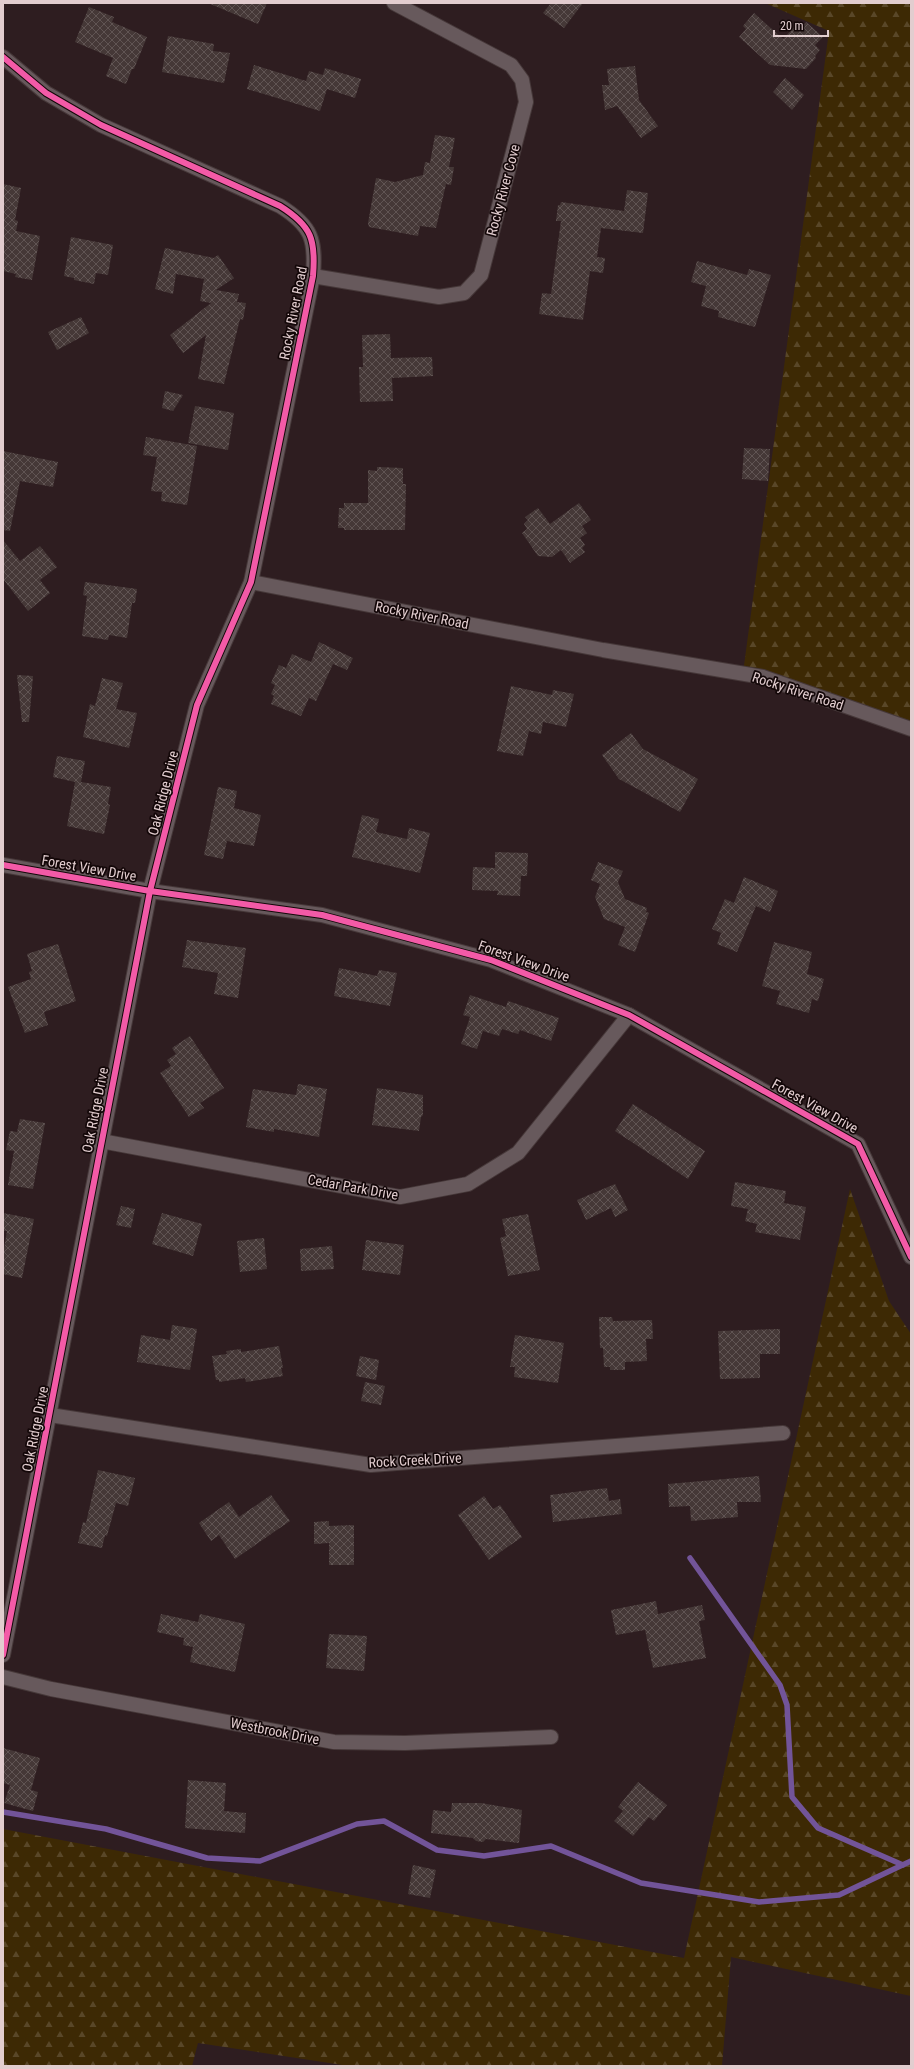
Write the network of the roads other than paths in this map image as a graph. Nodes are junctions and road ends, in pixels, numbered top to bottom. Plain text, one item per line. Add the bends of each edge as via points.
1 (394, 3) edge
2 (3, 57) edge
3 (313, 276) junction
4 (251, 582) junction
5 (911, 729) edge
6 (3, 865) edge
7 (150, 891) junction
8 (629, 1015) junction
9 (101, 1141) junction
10 (911, 1257) edge
11 (50, 1415) junction
12 (783, 1433) dead end
13 (3, 1654) edge
14 (3, 1677) edge
15 (551, 1737) dead end

1 - 3 street, Rocky River Cove via 511,65 522,80 526,102 481,275 464,293 440,297
2 - 3 street, Rocky River Road via 46,93 101,125 280,206 296,216 308,232 315,252
3 - 4 street, Rocky River Road
4 - 5 street, Rocky River Road via 603,650 763,677
4 - 7 street, Oak Ridge Drive via 197,705
6 - 7 street, Forest View Drive
7 - 8 street, Forest View Drive via 322,915 491,960
7 - 9 street, Oak Ridge Drive
8 - 9 street, Cedar Park Drive via 518,1153 468,1184 400,1197
8 - 10 street, Forest View Drive via 858,1144
9 - 11 street, Oak Ridge Drive
11 - 12 street, Rock Creek Drive via 371,1464
11 - 13 street, Oak Ridge Drive
14 - 15 street, Westbrook Drive via 334,1742 405,1743

